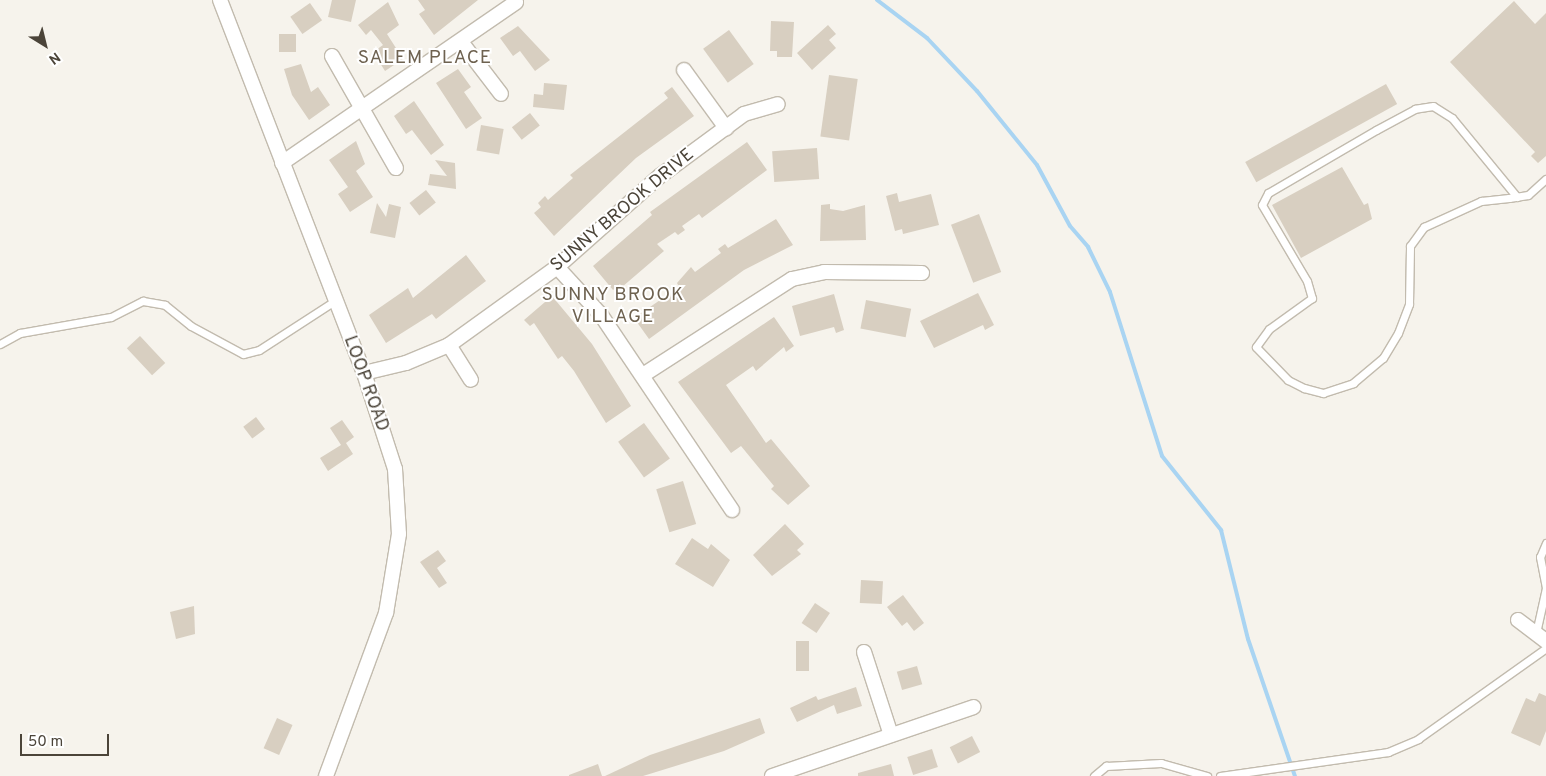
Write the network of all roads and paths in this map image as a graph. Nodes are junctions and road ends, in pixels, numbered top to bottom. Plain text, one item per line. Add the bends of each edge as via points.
1 (220, 0) edge
2 (516, 2) dead end
3 (462, 43) junction
4 (332, 56) dead end
5 (684, 70) dead end
6 (501, 94) dead end
7 (778, 104) dead end
8 (362, 111) junction
9 (726, 128) junction
10 (282, 163) junction
11 (396, 168) dead end
12 (1546, 179) edge
13 (1517, 197) junction
14 (557, 267) junction
15 (922, 273) dead end
16 (333, 302) junction
17 (0, 344) edge
18 (449, 344) junction
19 (364, 373) junction
20 (643, 375) junction
21 (471, 380) dead end
22 (732, 510) dead end
23 (1546, 543) edge
24 (1546, 587) edge
25 (1518, 620) dead end
26 (1541, 637) edge
27 (1546, 648) edge
28 (864, 652) dead end
29 (973, 707) dead end
30 (891, 735) junction
31 (326, 776) edge
32 (772, 776) edge
33 (1094, 776) edge
34 (1207, 776) edge
35 (1220, 776) edge

1 - 10 street, LOOP ROAD
2 - 3 street
3 - 6 street
3 - 8 street
4 - 8 street
5 - 9 street
7 - 9 street, SUNNY BROOK DRIVE via 744,114
8 - 10 street
8 - 11 street
9 - 14 street, SUNNY BROOK DRIVE via 637,195
10 - 16 street, LOOP ROAD
12 - 13 lane via 1528,195
13 - 13 lane via 1481,201 1424,227 1410,246 1409,304 1398,333 1383,358 1353,383 1323,393 1304,388 1288,380 1256,347 1269,329 1312,298 1307,281 1262,205 1268,192 1415,109 1433,106 1452,118
14 - 18 street, SUNNY BROOK DRIVE
14 - 20 street via 601,315
15 - 20 street via 824,272 792,279
16 - 17 lane via 259,350 243,354 191,326 165,306 143,301 111,317 20,333
16 - 19 street, LOOP ROAD
18 - 19 street, SUNNY BROOK DRIVE via 406,363
18 - 21 street
19 - 31 street, LOOP ROAD via 395,469 399,534 386,613
20 - 22 street
23 - 24 lane via 1540,557
24 - 26 lane
25 - 26 street
27 - 35 lane via 1418,739 1388,752
28 - 30 street
29 - 30 street
30 - 32 street
33 - 34 lane via 1106,766 1125,763 1161,763

